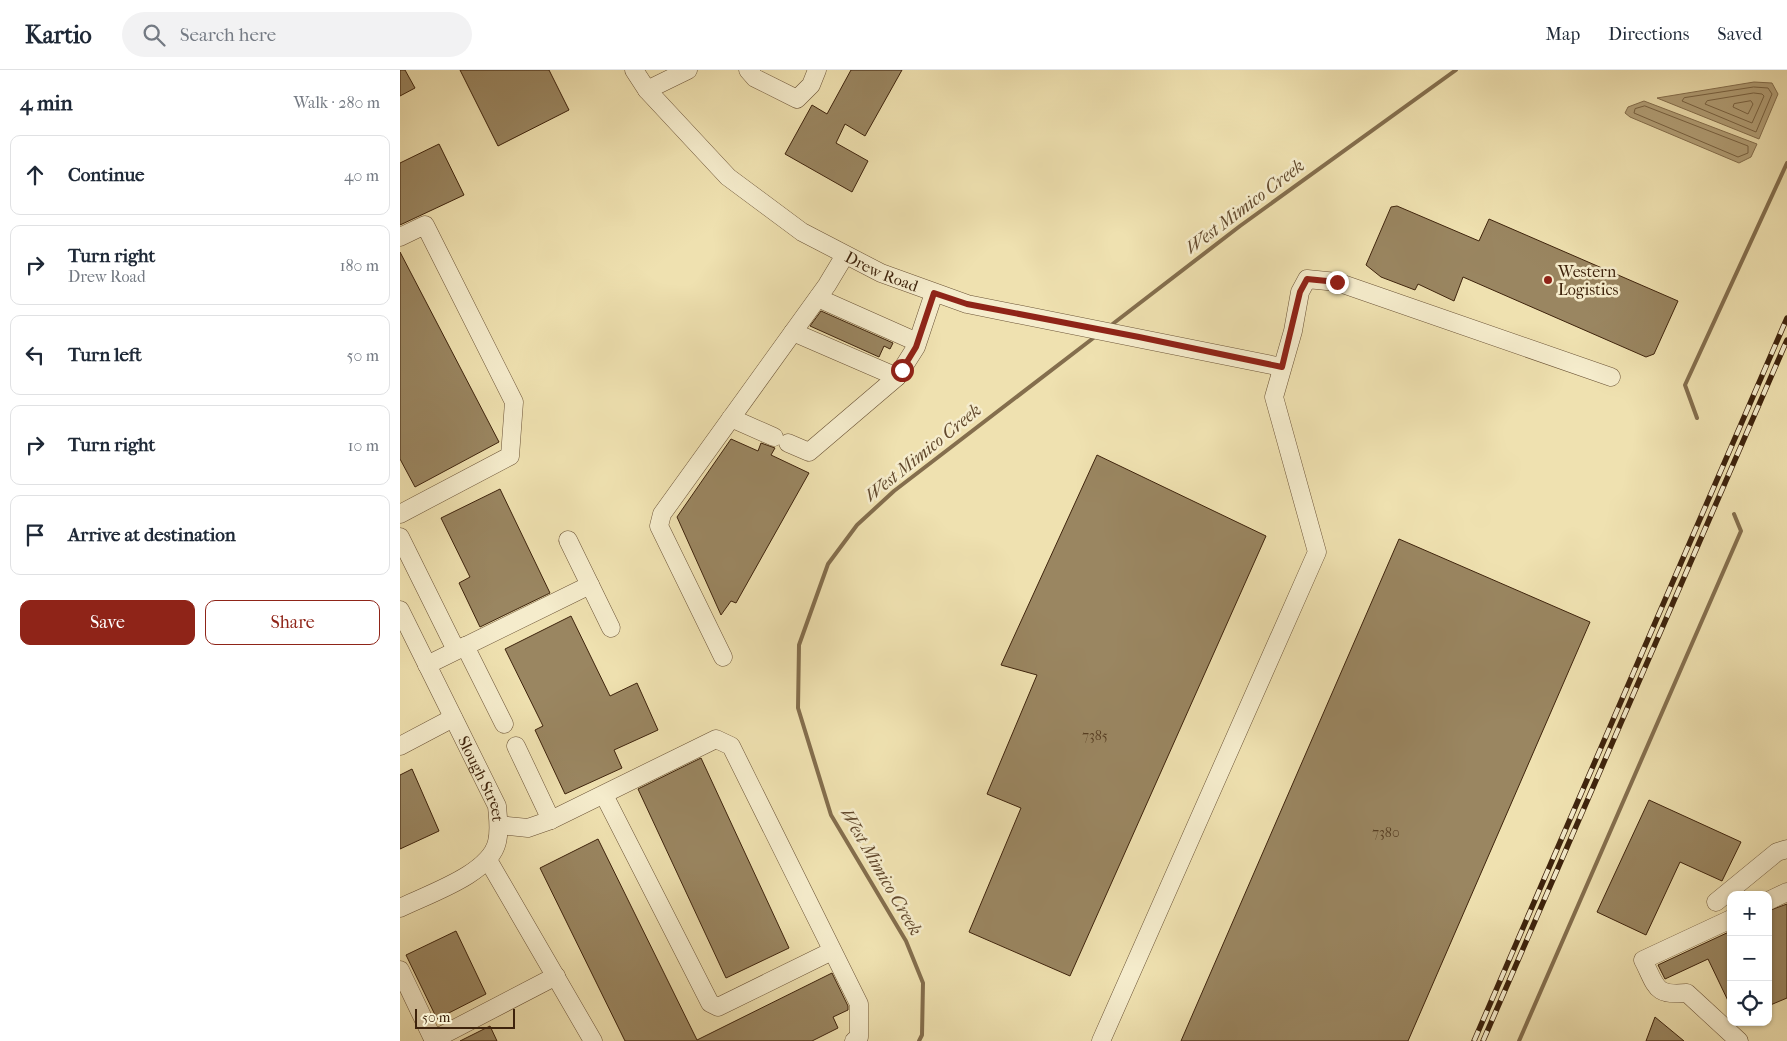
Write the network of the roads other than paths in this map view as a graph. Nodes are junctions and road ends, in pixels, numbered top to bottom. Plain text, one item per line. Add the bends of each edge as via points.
1 (634, 70) edge
2 (688, 70) edge
3 (748, 70) edge
4 (817, 70) edge
5 (646, 90) junction
6 (400, 237) edge
7 (845, 254) junction
8 (934, 293) junction
9 (818, 298) junction
10 (793, 332) junction
11 (917, 342) junction
12 (1282, 367) junction
13 (897, 377) junction
14 (1611, 377) dead end
15 (731, 418) junction
16 (400, 514) edge
17 (400, 537) edge
18 (568, 540) dead end
19 (590, 585) junction
20 (400, 610) edge
21 (611, 628) dead end
22 (461, 648) junction
23 (723, 657) dead end
24 (427, 665) junction
25 (453, 718) junction
26 (504, 724) dead end
27 (400, 746) edge
28 (516, 746) dead end
29 (604, 795) junction
30 (551, 820) junction
31 (499, 825) junction
32 (1787, 849) edge
33 (488, 860) junction
34 (1787, 892) edge
35 (1772, 899) edge
36 (1716, 902) dead end
37 (400, 908) edge
38 (1727, 921) edge
39 (832, 951) junction
40 (400, 970) edge
41 (556, 976) junction
42 (433, 1040) edge
43 (592, 1041) edge
44 (854, 1041) edge
45 (1101, 1041) edge
46 (1739, 1041) edge

1 - 5 street, Drew Road
2 - 5 street
3 - 4 street via 755,78 796,99 810,85
5 - 7 street, Drew Road via 728,177 802,232
6 - 16 street via 425,225 514,402 510,456
7 - 8 street, Drew Road via 881,274
7 - 9 street
8 - 11 street
8 - 12 street, Drew Road via 967,304 1041,320
9 - 10 street
9 - 11 street
10 - 13 street
10 - 15 street
11 - 13 street
12 - 14 street via 1300,292 1307,279 1337,282
12 - 45 street via 1274,397 1317,552
13 - 15 street via 808,452
15 - 23 street via 662,514 659,526
17 - 22 street
18 - 19 street
19 - 21 street
19 - 22 street
20 - 24 street, Slough Street
22 - 24 street
22 - 26 street
24 - 25 street, Slough Street
25 - 27 street
25 - 31 street, Slough Street via 497,806
28 - 30 street
29 - 30 street
29 - 39 street via 710,1003 718,1007
29 - 39 street via 716,739 732,746
30 - 31 street via 528,828
31 - 33 street, Slough Street via 497,842
32 - 36 street via 1777,852
33 - 37 street via 474,871
33 - 41 street
34 - 35 street
38 - 46 street via 1643,960 1658,990 1669,995 1687,993
39 - 44 street via 860,1004 859,1037
40 - 42 street
41 - 42 street
41 - 43 street

